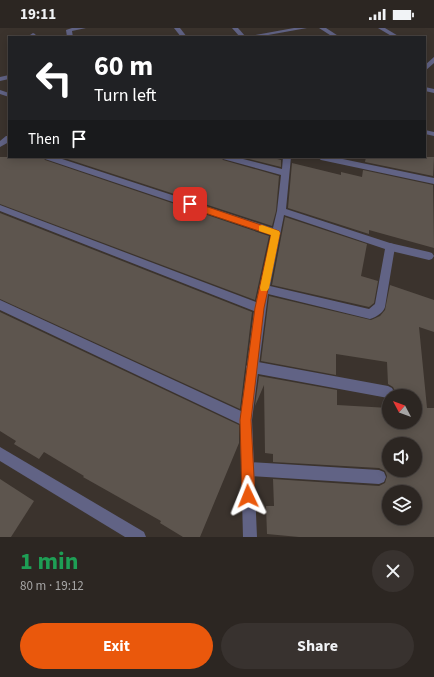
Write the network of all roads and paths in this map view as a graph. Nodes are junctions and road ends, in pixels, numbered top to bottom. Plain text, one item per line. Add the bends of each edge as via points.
1 (83, 28) edge
2 (177, 28) edge
3 (235, 28) edge
4 (322, 28) edge
5 (381, 28) edge
6 (303, 30) edge
7 (70, 36) edge
8 (183, 36) edge
9 (242, 36) edge
10 (255, 36) edge
11 (335, 36) edge
12 (395, 36) edge
13 (434, 59) edge
14 (426, 68) edge
15 (51, 158) edge
16 (230, 158) edge
17 (287, 158) edge
18 (329, 158) edge
19 (346, 160) edge
20 (285, 173) junction
21 (434, 182) edge
22 (0, 208) edge
23 (281, 212) junction
24 (276, 233) junction
25 (390, 247) junction
26 (429, 256) dead end
27 (264, 289) junction
28 (0, 305) edge
29 (260, 308) junction
30 (252, 367) junction
31 (382, 391) edge
32 (246, 420) junction
33 (0, 454) edge
34 (248, 469) junction
35 (378, 477) dead end
36 (140, 537) edge
37 (250, 537) edge

1 - 7 street via 68,30
2 - 8 street
3 - 9 street
4 - 11 street
5 - 12 street
6 - 10 street
13 - 14 street
15 - 24 street
16 - 20 street
17 - 20 street
18 - 19 street
19 - 21 street
20 - 23 street
22 - 29 street
23 - 24 street
23 - 25 street
24 - 27 street
25 - 26 street
25 - 27 street via 380,307 370,314
27 - 29 street
28 - 32 street
29 - 30 street
30 - 31 street
30 - 32 street
32 - 34 street
33 - 36 street
34 - 35 street
34 - 37 street

